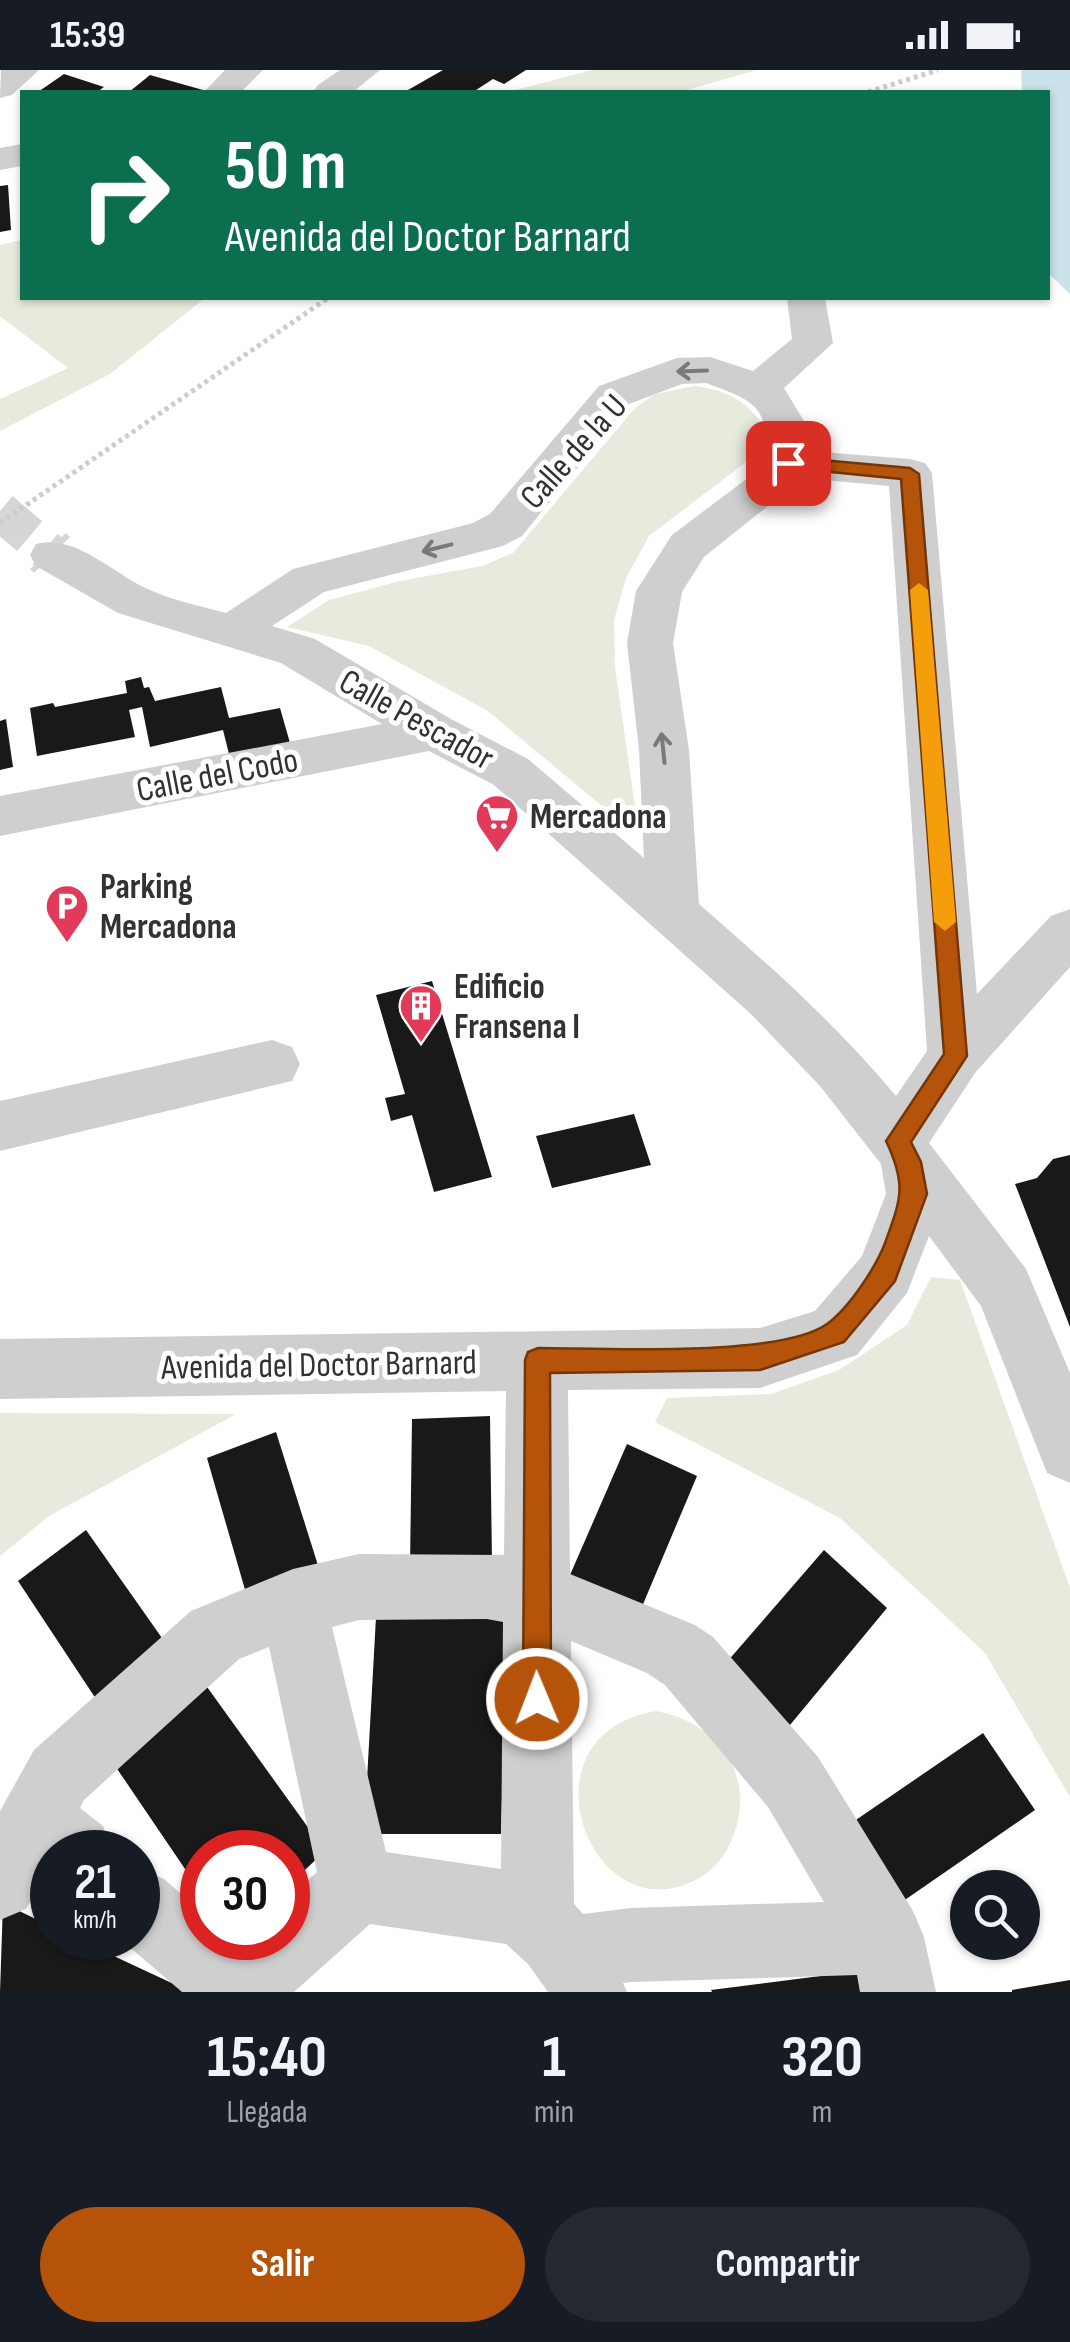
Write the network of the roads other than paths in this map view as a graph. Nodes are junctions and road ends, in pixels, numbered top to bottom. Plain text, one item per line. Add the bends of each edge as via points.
1 (22, 70) edge
2 (246, 70) edge
3 (363, 70) edge
4 (0, 88) edge
5 (222, 90) edge
6 (333, 90) edge
7 (806, 300) edge
8 (759, 388) junction
9 (788, 463) junction
10 (52, 555) tunnel mouth
11 (233, 632) junction
12 (434, 732) junction
13 (0, 816) edge
14 (674, 915) junction
15 (1070, 931) edge
16 (956, 1056) junction
17 (272, 1064) dead end
18 (0, 1126) edge
19 (904, 1152) junction
20 (538, 1360) junction
21 (0, 1369) edge
22 (1070, 1450) edge
23 (536, 1593) junction
24 (293, 1603) junction
25 (56, 1830) edge
26 (30, 1857) edge
27 (0, 1883) edge
28 (357, 1886) junction
29 (160, 1924) edge
30 (564, 1955) edge
31 (892, 1964) edge
32 (238, 1992) edge

1 - 4 street
2 - 5 street
3 - 6 street
7 - 8 street via 813,343
8 - 9 street via 776,402 789,431
8 -> 11 street, Calle de la U via 710,370 676,371 614,395 506,525 487,536 309,580
14 -> 9 street via 650,642 659,591 688,546
9 - 16 street via 910,474
10 - 11 street, Calle Pescador via 134,602
11 - 12 street, Calle Pescador via 298,651
12 - 13 street, Calle del Codo
12 - 14 street, Calle Pescador via 512,772
14 - 19 street, Calle Pescador via 840,1069
15 - 16 street
16 - 19 street
17 - 18 street
19 - 20 street, Avenida del Doctor Barnard via 915,1194 886,1273 835,1334 760,1358
19 - 22 street, Calle Pescador via 1005,1289
20 - 21 street, Avenida del Doctor Barnard
20 - 23 street
23 - 24 street via 487,1586 359,1587
23 - 30 street
23 - 31 street via 689,1661 793,1782
24 - 25 street via 214,1635 60,1775
24 - 28 street
26 - 27 street
28 - 30 street via 463,1897
28 - 32 street
29 - 32 street
30 - 31 street via 631,1946

